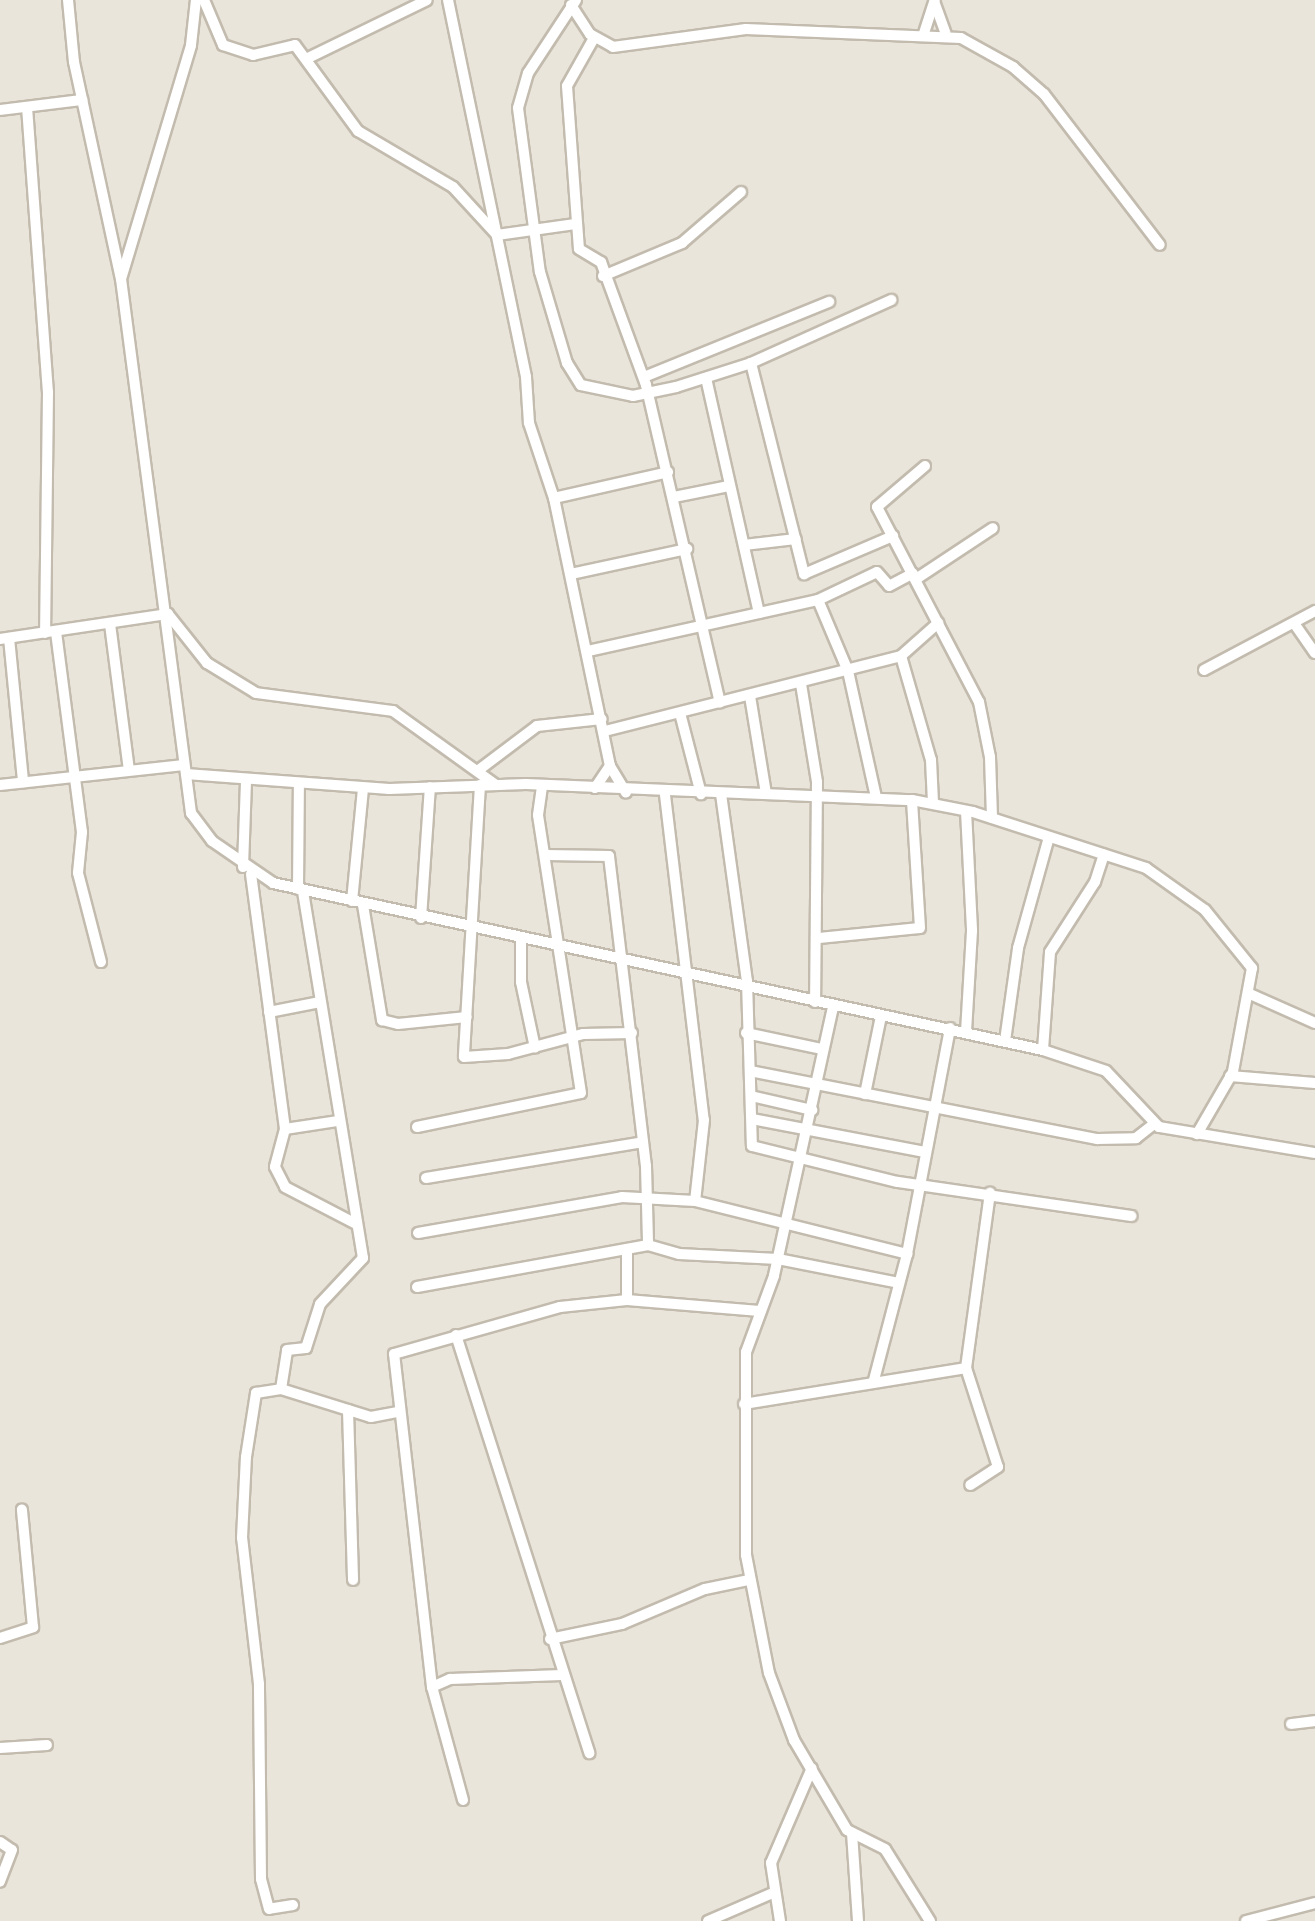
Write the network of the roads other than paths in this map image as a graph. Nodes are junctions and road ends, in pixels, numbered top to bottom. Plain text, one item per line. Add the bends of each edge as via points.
1 (68, 0) edge
2 (196, 0) edge
3 (204, 0) edge
4 (427, 0) edge
5 (448, 0) edge
6 (574, 2) edge
7 (935, 2) edge
8 (945, 32) junction
9 (924, 33) junction
10 (594, 38) junction
11 (308, 58) junction
12 (82, 100) junction
13 (27, 107) junction
14 (0, 110) edge
15 (741, 192) dead end
16 (575, 224) junction
17 (532, 228) junction
18 (497, 235) junction
19 (1160, 245) dead end
20 (603, 276) junction
21 (121, 279) junction
22 (891, 300) dead end
23 (828, 302) dead end
24 (751, 363) junction
25 (644, 377) junction
26 (706, 378) junction
27 (649, 393) junction
28 (925, 466) dead end
29 (668, 471) junction
30 (729, 486) junction
31 (674, 497) junction
32 (554, 498) junction
33 (993, 528) dead end
34 (893, 536) junction
35 (796, 539) junction
36 (744, 545) junction
37 (687, 549) junction
38 (570, 574) junction
39 (915, 576) junction
40 (818, 600) junction
41 (1315, 611) edge
42 (759, 613) junction
43 (168, 614) junction
44 (938, 623) junction
45 (110, 624) junction
46 (705, 625) junction
47 (1296, 626) junction
48 (56, 632) junction
49 (45, 634) junction
50 (5, 638) edge
51 (588, 651) junction
52 (1315, 653) edge
53 (901, 656) junction
54 (1204, 670) dead end
55 (848, 671) junction
56 (801, 684) junction
57 (750, 696) junction
58 (720, 702) junction
59 (680, 713) junction
60 (602, 719) junction
61 (605, 731) junction
62 (610, 766) junction
63 (185, 769) junction
64 (480, 769) junction
65 (129, 770) junction
66 (74, 773) junction
67 (246, 780) junction
68 (23, 782) junction
69 (299, 784) junction
70 (0, 785) edge
71 (480, 785) junction
72 (496, 785) junction
73 (430, 787) junction
74 (363, 788) junction
75 (595, 788) junction
76 (539, 790) junction
77 (626, 793) junction
78 (701, 794) junction
79 (721, 794) junction
80 (766, 794) junction
81 (665, 795) junction
82 (818, 795) junction
83 (876, 797) junction
84 (912, 800) junction
85 (933, 803) junction
86 (966, 811) junction
87 (992, 818) junction
88 (1049, 837) junction
89 (1104, 854) junction
90 (545, 855) junction
91 (247, 870) junction
92 (300, 890) junction
93 (316, 893) junction
94 (352, 901) junction
95 (363, 905) junction
96 (306, 907) junction
97 (421, 918) junction
98 (476, 930) junction
99 (819, 938) junction
100 (521, 939) junction
101 (561, 946) junction
102 (624, 961) junction
103 (101, 962) dead end
104 (686, 974) junction
105 (747, 986) junction
106 (1250, 994) junction
107 (320, 1002) junction
108 (815, 1002) junction
109 (833, 1007) junction
110 (269, 1012) junction
111 (881, 1016) junction
112 (467, 1017) junction
113 (1315, 1023) edge
114 (950, 1028) junction
115 (966, 1032) junction
116 (632, 1033) junction
117 (746, 1033) junction
118 (573, 1037) junction
119 (1005, 1041) junction
120 (535, 1048) junction
121 (822, 1049) junction
122 (1043, 1050) junction
123 (750, 1071) junction
124 (1230, 1076) junction
125 (1315, 1083) edge
126 (815, 1085) junction
127 (865, 1094) junction
128 (751, 1096) junction
129 (933, 1107) junction
130 (812, 1110) junction
131 (752, 1119) junction
132 (338, 1121) junction
133 (1154, 1124) junction
134 (418, 1128) dead end
135 (285, 1129) junction
136 (808, 1129) junction
137 (1197, 1134) junction
138 (643, 1142) junction
139 (925, 1152) junction
140 (1315, 1153) edge
141 (801, 1160) junction
142 (426, 1178) dead end
143 (921, 1184) junction
144 (990, 1193) junction
145 (649, 1200) junction
146 (695, 1201) junction
147 (1132, 1216) dead end
148 (787, 1221) junction
149 (356, 1224) junction
150 (418, 1233) dead end
151 (648, 1245) junction
152 (627, 1249) junction
153 (907, 1254) junction
154 (778, 1259) junction
155 (899, 1283) junction
156 (417, 1287) dead end
157 (627, 1300) junction
158 (760, 1311) junction
159 (456, 1335) junction
160 (966, 1368) junction
161 (874, 1380) junction
162 (281, 1389) junction
163 (744, 1404) junction
164 (348, 1410) junction
165 (397, 1412) junction
166 (970, 1485) dead end
167 (22, 1510) dead end
168 (353, 1580) dead end
169 (750, 1580) junction
170 (0, 1638) edge
171 (550, 1639) junction
172 (562, 1675) junction
173 (432, 1687) junction
174 (1315, 1721) edge
175 (1291, 1724) dead end
176 (47, 1745) dead end
177 (0, 1748) edge
178 (589, 1752) dead end
179 (812, 1768) junction
180 (463, 1800) dead end
181 (852, 1833) junction
182 (0, 1842) edge
183 (0, 1882) edge
184 (775, 1892) junction
185 (1315, 1903) edge
186 (293, 1905) dead end
187 (708, 1921) edge
188 (780, 1921) edge
189 (858, 1921) edge
190 (930, 1921) edge
191 (1246, 1921) edge

1 - 12 street
2 - 21 street via 191,45
3 - 11 street via 223,45 239,55 287,44
4 - 11 street
5 - 18 street
6 - 10 street
6 - 17 street via 518,97
7 - 8 street
7 - 9 street
8 - 9 street
8 - 19 street via 994,54 1044,93
9 - 10 street via 746,29 613,47
10 - 16 street via 568,86
11 - 18 street via 358,131 453,187
12 - 13 street
12 - 21 street
13 - 14 street
13 - 49 street via 48,392
15 - 20 street via 682,243
16 - 17 street
16 - 20 street via 580,253 598,259
17 - 18 street
17 - 27 street via 550,311 577,380 596,392
18 - 32 street via 529,424
20 - 25 street
21 - 43 street
22 - 24 street
23 - 25 street
24 - 26 street
24 - 35 street
25 - 27 street
26 - 27 street
26 - 30 street
27 - 29 street
28 - 34 street via 877,504
29 - 31 street
29 - 32 street
30 - 31 street
30 - 36 street
31 - 37 street
32 - 38 street
33 - 39 street
34 - 35 street via 807,574
34 - 39 street
35 - 36 street
36 - 42 street
37 - 38 street
37 - 46 street
38 - 51 street
39 - 40 street via 887,586 877,572
39 - 44 street
40 - 42 street
40 - 55 street
41 - 47 street
42 - 46 street
43 - 45 street
43 - 63 street
43 - 64 street via 207,663 256,693 393,711
44 - 53 street
44 - 87 street via 985,720
45 - 48 street
45 - 65 street
46 - 51 street
46 - 58 street
47 - 52 street
47 - 54 street
48 - 49 street
48 - 66 street
49 - 50 street
50 - 68 street
51 - 60 street
53 - 55 street
53 - 85 street via 931,760
55 - 56 street
55 - 83 street
56 - 57 street
56 - 82 street
57 - 58 street
57 - 80 street
58 - 59 street
59 - 61 street
59 - 78 street
60 - 61 street
60 - 64 street via 537,726
61 - 62 street
62 - 75 street
62 - 77 street
63 - 65 street
63 - 67 street
63 - 91 street via 193,821
64 - 72 street
65 - 66 street
66 - 68 street
66 - 103 street via 80,886
67 - 69 street
67 - 91 street
68 - 70 street
69 - 74 street
69 - 92 street
71 - 72 street
71 - 73 street
71 - 98 street
72 - 76 street
73 - 74 street
73 - 97 street
74 - 94 street
75 - 76 street
75 - 77 street
76 - 90 street
77 - 81 street
78 - 79 street
78 - 81 street
79 - 80 street
79 - 105 street
80 - 82 street
81 - 104 street
82 - 83 street
82 - 99 street
83 - 84 street
84 - 85 street
84 - 99 street via 920,928
85 - 86 street
86 - 87 street
86 - 115 street via 972,931
87 - 88 street
88 - 89 street
88 - 119 street via 1018,948
89 - 106 street via 1155,872 1216,920 1252,968
89 - 122 street via 1095,882 1050,952
90 - 101 street
90 - 102 street via 608,854
91 - 92 street
91 - 110 street
92 - 93 street
92 - 96 street
93 - 94 street
93 - 96 street
94 - 95 street
95 - 97 street
95 - 112 street via 382,1020 398,1024
96 - 107 street
97 - 98 street
98 - 100 street
98 - 112 street
99 - 108 street
100 - 101 street
100 - 120 street via 521,982
101 - 102 street
101 - 118 street
102 - 104 street
102 - 116 street
104 - 105 street
104 - 146 street via 704,1120
105 - 108 street
105 - 117 street
106 - 113 street
106 - 124 street
107 - 110 street
107 - 132 street
108 - 109 street
109 - 111 street
109 - 121 street
110 - 135 street
111 - 114 street
111 - 127 street
112 - 120 street via 464,1058
114 - 115 street
114 - 129 street
115 - 119 street
116 - 118 street
116 - 138 street
117 - 121 street
117 - 123 street
118 - 120 street
118 - 134 street via 578,1097
119 - 122 street
121 - 126 street
122 - 133 street via 1106,1071
123 - 126 street
123 - 128 street
124 - 125 street
124 - 137 street
126 - 127 street
126 - 130 street
127 - 129 street
128 - 130 street
128 - 131 street
129 - 133 street via 1097,1139 1136,1138
129 - 139 street
130 - 136 street
131 - 136 street
131 - 141 street via 754,1147
132 - 135 street
132 - 149 street
133 - 137 street
135 - 149 street via 275,1167 282,1184
136 - 139 street
136 - 141 street
137 - 140 street
138 - 142 street
138 - 145 street
139 - 143 street
141 - 143 street
141 - 148 street
143 - 144 street
143 - 153 street
144 - 147 street
144 - 160 street
145 - 146 street
145 - 150 street via 614,1197
145 - 151 street
146 - 148 street
148 - 153 street
148 - 154 street
149 - 162 street via 361,1265 327,1293 306,1348 286,1350
151 - 152 street
151 - 154 street via 679,1254
152 - 156 street
152 - 157 street
153 - 155 street
154 - 155 street
154 - 158 street
155 - 161 street
157 - 158 street
157 - 159 street via 561,1307
158 - 163 street via 746,1352
159 - 165 street via 396,1351
159 - 171 street
160 - 161 street
160 - 166 street via 998,1467
161 - 163 street
162 - 164 street
162 - 186 street via 256,1393 242,1538 259,1684 261,1879 268,1909
163 - 169 street
164 - 165 street via 371,1417
164 - 168 street
165 - 173 street
167 - 170 street via 33,1628
169 - 171 street via 705,1589 622,1624
169 - 179 street via 769,1673
171 - 172 street
172 - 173 street via 450,1679
172 - 178 street
173 - 180 street
174 - 175 street
176 - 177 street
179 - 181 street
179 - 184 street via 771,1863
181 - 189 street
181 - 190 street via 885,1849
182 - 183 street via 12,1850
184 - 187 street
184 - 188 street
185 - 191 street

